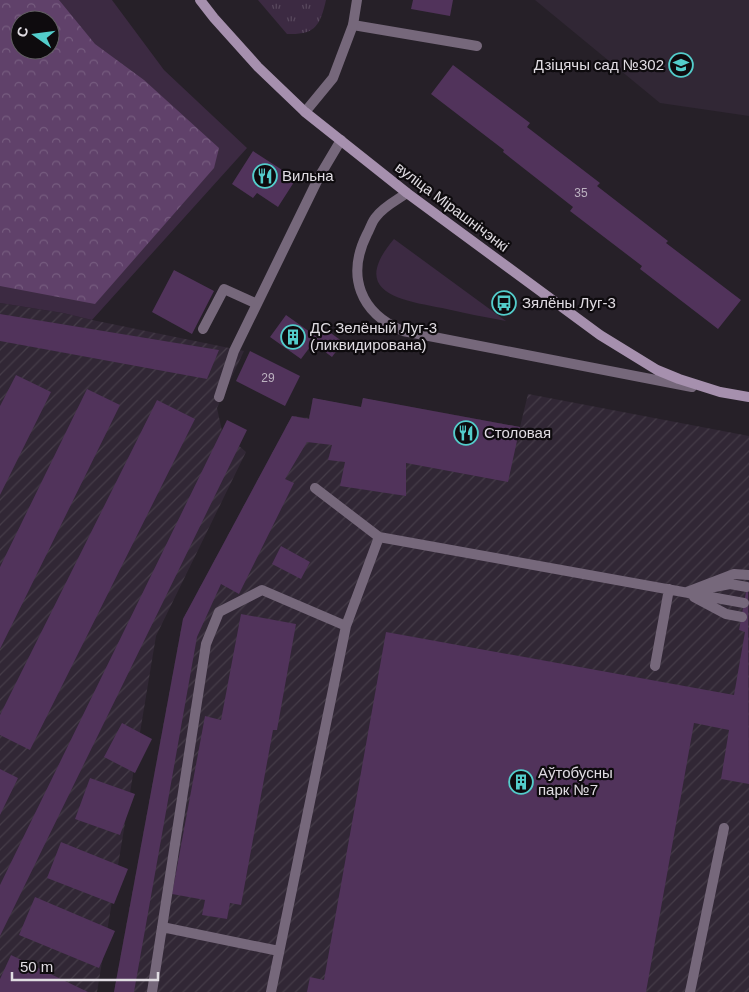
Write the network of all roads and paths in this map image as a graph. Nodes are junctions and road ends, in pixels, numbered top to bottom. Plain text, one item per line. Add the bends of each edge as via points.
1 (200, 0) edge
2 (357, 0) edge
3 (353, 25) junction
4 (477, 46) dead end
5 (304, 112) junction
6 (341, 140) junction
7 (406, 193) junction
8 (257, 304) junction
9 (203, 329) dead end
10 (720, 392) junction
11 (219, 397) dead end
12 (749, 397) edge
13 (315, 488) dead end
14 (379, 537) junction
15 (749, 575) edge
16 (747, 586) dead end
17 (669, 590) junction
18 (686, 593) junction
19 (744, 603) dead end
20 (742, 617) dead end
21 (346, 626) junction
22 (656, 666) dead end
23 (724, 828) dead end
24 (162, 927) junction
25 (279, 951) junction
26 (152, 992) edge
27 (271, 992) edge
28 (690, 992) edge

1 - 5 main road, вуліца Мірашнічэнкі via 258,67
2 - 3 street
3 - 4 street
3 - 5 street via 333,78
5 - 6 main road, вуліца Мірашнічэнкі
6 - 7 main road, вуліца Мірашнічэнкі
6 - 8 street via 319,177
7 - 10 main road, вуліца Мірашнічэнкі via 633,356 679,380
7 - 10 street via 376,216 363,242 359,260 361,295 377,316 390,326
8 - 9 street via 224,289
8 - 11 street via 234,351
10 - 12 main road, вуліца Мірашнічэнкі
13 - 14 street
14 - 17 street
14 - 21 street
15 - 18 street via 734,574
16 - 18 street via 730,584
17 - 18 street
17 - 22 street
18 - 19 street
18 - 20 street via 726,614
21 - 24 street via 262,590 219,612 206,644
21 - 25 street
23 - 28 street
24 - 25 street
24 - 26 street
25 - 27 street

